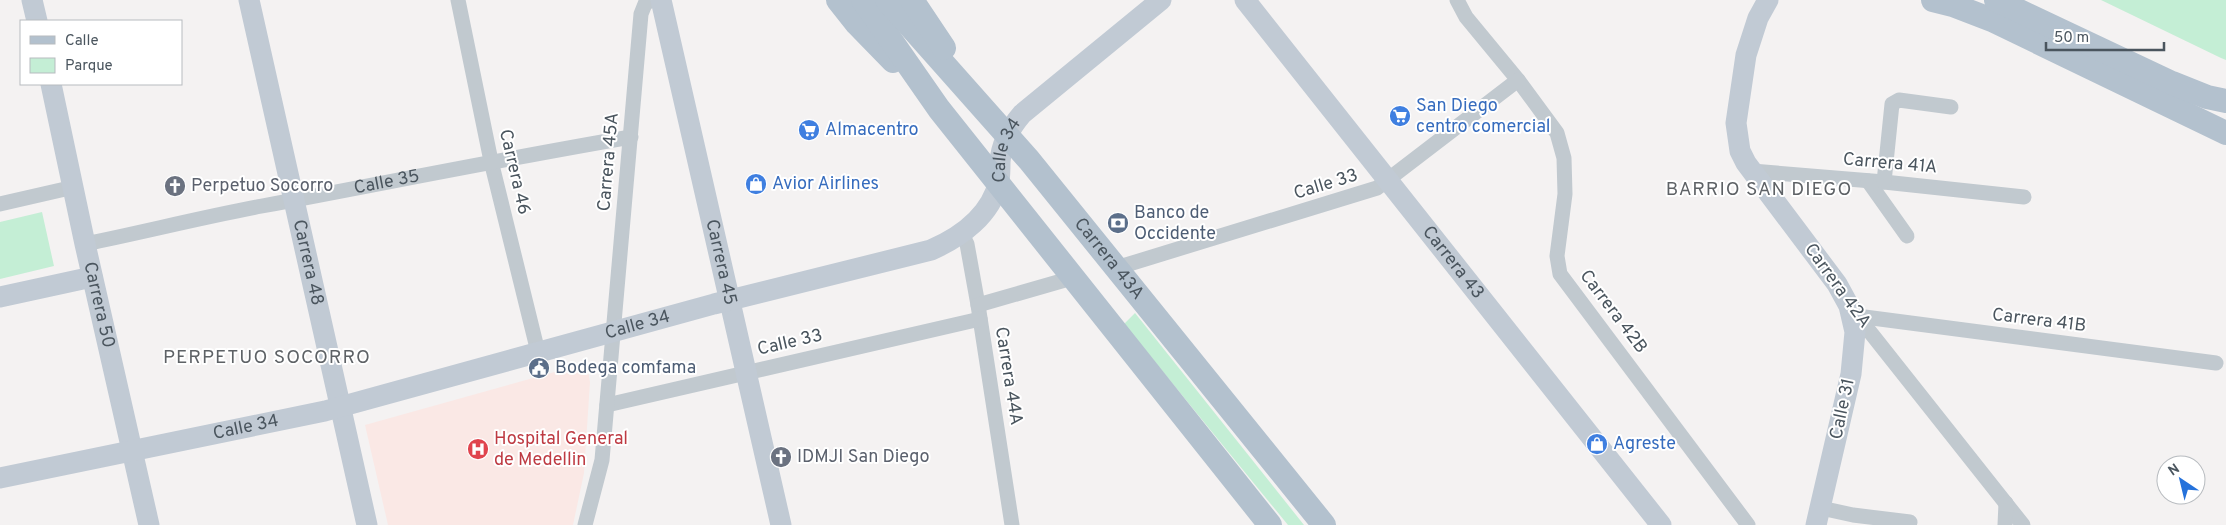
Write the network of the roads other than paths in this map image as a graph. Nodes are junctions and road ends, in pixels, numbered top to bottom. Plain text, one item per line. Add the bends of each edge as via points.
1 (32, 0) edge
2 (249, 0) edge
3 (458, 0) edge
4 (651, 0) edge
5 (661, 0) edge
6 (838, 0) edge
7 (863, 0) edge
8 (887, 0) edge
9 (912, 0) edge
10 (1161, 0) edge
11 (1245, 0) edge
12 (1457, 0) edge
13 (1933, 0) edge
14 (1996, 0) edge
15 (1760, 6) edge
16 (37, 20) edge
17 (1518, 80) junction
18 (51, 85) edge
19 (974, 97) junction
20 (2226, 101) edge
21 (1951, 107) dead end
22 (939, 109) junction
23 (2226, 132) edge
24 (1008, 134) junction
25 (631, 137) junction
26 (491, 161) junction
27 (1752, 171) junction
28 (1387, 181) junction
29 (1868, 181) junction
30 (1884, 182) junction
31 (998, 184) junction
32 (74, 188) junction
33 (2024, 197) dead end
34 (294, 202) junction
35 (0, 204) edge
36 (962, 234) junction
37 (1907, 236) dead end
38 (85, 244) junction
39 (1116, 268) junction
40 (92, 277) junction
41 (1072, 278) junction
42 (0, 297) edge
43 (729, 301) junction
44 (1853, 311) junction
45 (979, 312) junction
46 (613, 332) junction
47 (538, 352) junction
48 (2216, 363) dead end
49 (744, 373) junction
50 (607, 405) junction
51 (340, 406) junction
52 (131, 450) junction
53 (0, 478) edge
54 (2006, 503) junction
55 (1817, 517) edge
56 (1910, 522) dead end
57 (149, 525) edge
58 (367, 525) edge
59 (585, 525) edge
60 (781, 525) edge
61 (1012, 525) edge
62 (1270, 525) edge
63 (1324, 525) edge
64 (1662, 525) edge
65 (1748, 525) edge
66 (2005, 525) edge
67 (2023, 525) edge

1 - 16 street
2 - 34 street, Carrera 48
3 - 26 street, Carrera 46
4 - 25 street, Carrera 45A via 645,4 641,14
5 - 43 street, Carrera 45
6 - 22 main road
7 - 22 main road
8 - 19 main road, Carrera 43A
9 - 19 main road
10 - 24 street, Calle 34 via 1022,114
11 - 28 street, Carrera 43
12 - 17 street, Carrera 42B via 1466,16
13 - 23 main road via 1992,20
14 - 20 main road via 2172,83
15 - 27 street, Carrera 42A via 1746,55 1736,123 1740,151
17 - 28 street, Calle 33
17 - 65 street, Carrera 42B via 1557,133 1564,158 1565,194 1557,256 1560,274
18 - 32 street, Carrera 50
19 - 24 main road, Carrera 43A
21 - 30 street via 1899,100 1892,104
22 - 31 main road
24 - 31 street, Calle 34 via 1002,148
24 - 39 main road, Carrera 43A
25 - 26 street, Calle 35
25 - 46 street, Carrera 45A
26 - 34 street, Calle 35
26 - 47 street, Carrera 46
27 - 29 street, Carrera 41A
27 - 44 street, Carrera 42A via 1837,284
28 - 39 street, Calle 33 via 1362,194
28 - 64 street, Carrera 43
29 - 30 street, Carrera 41A
29 - 37 street
30 - 33 street, Carrera 41A
31 - 36 street, Calle 34 via 988,206
31 - 41 main road
32 - 35 street
32 - 38 street, Carrera 50
34 - 38 street, Calle 35
34 - 51 street, Carrera 48
36 - 43 street, Calle 34 via 931,250
36 - 45 street, Carrera 44A via 967,244
38 - 40 street, Carrera 50
39 - 63 main road, Carrera 43A
40 - 42 street
40 - 52 street, Carrera 50
41 - 45 street, Calle 33
41 - 62 main road
43 - 46 street, Calle 34
43 - 49 street, Carrera 45
44 - 48 street, Carrera 41B
44 - 54 street, Carrera 42A
44 - 55 street, Calle 31 via 1852,374
45 - 49 street, Calle 33
45 - 61 street, Carrera 44A
46 - 47 street, Calle 34
46 - 50 street, Carrera 45A
47 - 51 street, Calle 34
49 - 50 street, Calle 33
49 - 60 street, Carrera 45
50 - 59 street, Carrera 45A via 600,475
51 - 52 street, Calle 34
51 - 58 street, Carrera 48
52 - 53 street, Calle 34
52 - 57 street, Carrera 50
54 - 66 street
54 - 67 street, Carrera 42A
55 - 56 street via 1853,516

